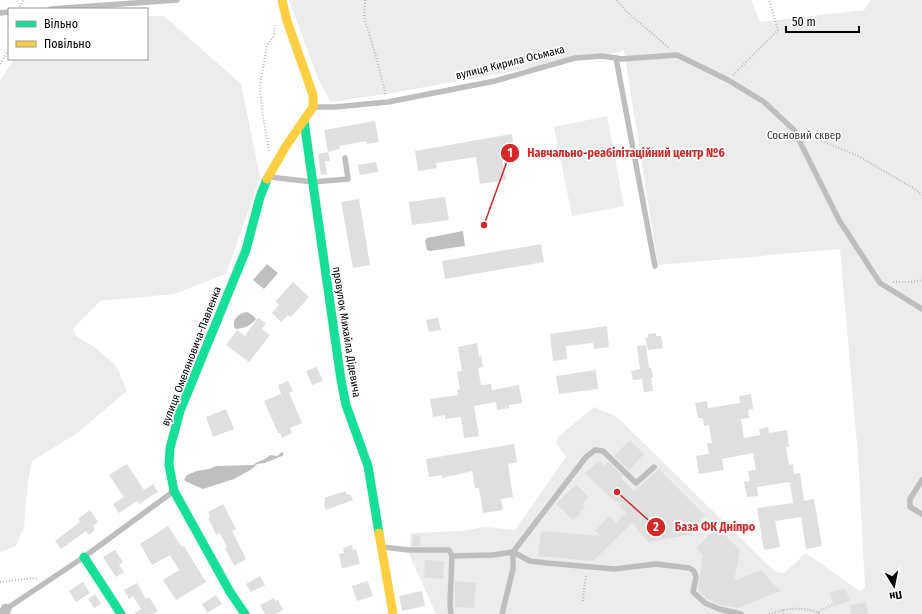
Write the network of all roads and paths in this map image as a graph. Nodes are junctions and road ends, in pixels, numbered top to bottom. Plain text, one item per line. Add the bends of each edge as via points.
1 (177, 0) edge
2 (282, 0) edge
3 (365, 0) edge
4 (617, 0) edge
5 (769, 0) edge
6 (64, 8) edge
7 (276, 23) dead end
8 (8, 51) edge
9 (677, 56) junction
10 (616, 58) junction
11 (0, 64) edge
12 (728, 80) junction
13 (388, 102) junction
14 (313, 107) junction
15 (304, 121) junction
16 (794, 130) junction
17 (345, 158) dead end
18 (270, 173) junction
19 (313, 182) junction
20 (922, 195) edge
21 (655, 266) dead end
22 (922, 280) edge
23 (880, 283) junction
24 (922, 310) edge
25 (654, 466) dead end
26 (922, 480) edge
27 (174, 491) junction
28 (922, 514) edge
29 (381, 547) junction
30 (513, 552) junction
31 (452, 556) junction
32 (84, 557) junction
33 (586, 567) junction
34 (0, 582) edge
35 (46, 582) junction
36 (582, 601) dead end
37 (834, 604) dead end
38 (783, 609) junction
39 (5, 612) edge
40 (818, 612) junction
41 (121, 614) edge
42 (245, 614) edge
43 (393, 614) edge
44 (451, 614) edge
45 (502, 614) edge
46 (741, 614) edge
47 (769, 614) edge
48 (783, 614) edge
49 (822, 614) edge

1 - 6 lane
2 - 14 street via 313,95
3 - 13 path via 364,17
4 - 9 path
5 - 12 path via 778,30
7 - 18 path via 274,36 267,45 260,85
8 - 11 path
9 - 10 lane, вулиця Кирила Осьмака
9 - 12 lane
10 - 13 lane, вулиця Кирила Осьмака via 575,58 495,81
10 - 21 lane
12 - 16 lane via 764,102
13 - 14 lane, вулиця Кирила Осьмака
14 - 15 street, вулиця Омеляновича-Павленка
15 - 18 street, вулиця Омеляновича-Павленка
15 - 19 street, провулок Михайла Дідевича
16 - 20 path via 856,155
16 - 23 lane via 839,220
17 - 19 lane via 348,179
18 - 19 lane
18 - 27 street, вулиця Омеляновича-Павленка via 260,197 246,250 178,419 170,448 169,465
19 - 29 street, провулок Михайла Дідевича via 341,380 346,405 368,466
22 - 23 path
23 - 24 lane
25 - 30 lane via 636,483 603,451 595,450 586,457
26 - 28 lane via 910,499 910,507
27 - 32 lane
27 - 42 street, вулиця Омеляновича-Павленка
29 - 31 lane via 449,550
29 - 43 street, провулок Михайла Дідевича
30 - 31 lane
30 - 33 lane via 530,561
30 - 45 lane via 513,569
31 - 44 lane
32 - 35 lane
32 - 41 street
33 - 36 path
33 - 46 lane via 614,569 656,564 689,568 694,571 696,577 693,592 705,603
34 - 35 path via 32,578
35 - 39 lane
37 - 40 path
38 - 40 path via 813,609
38 - 47 path
38 - 48 path
40 - 49 path

